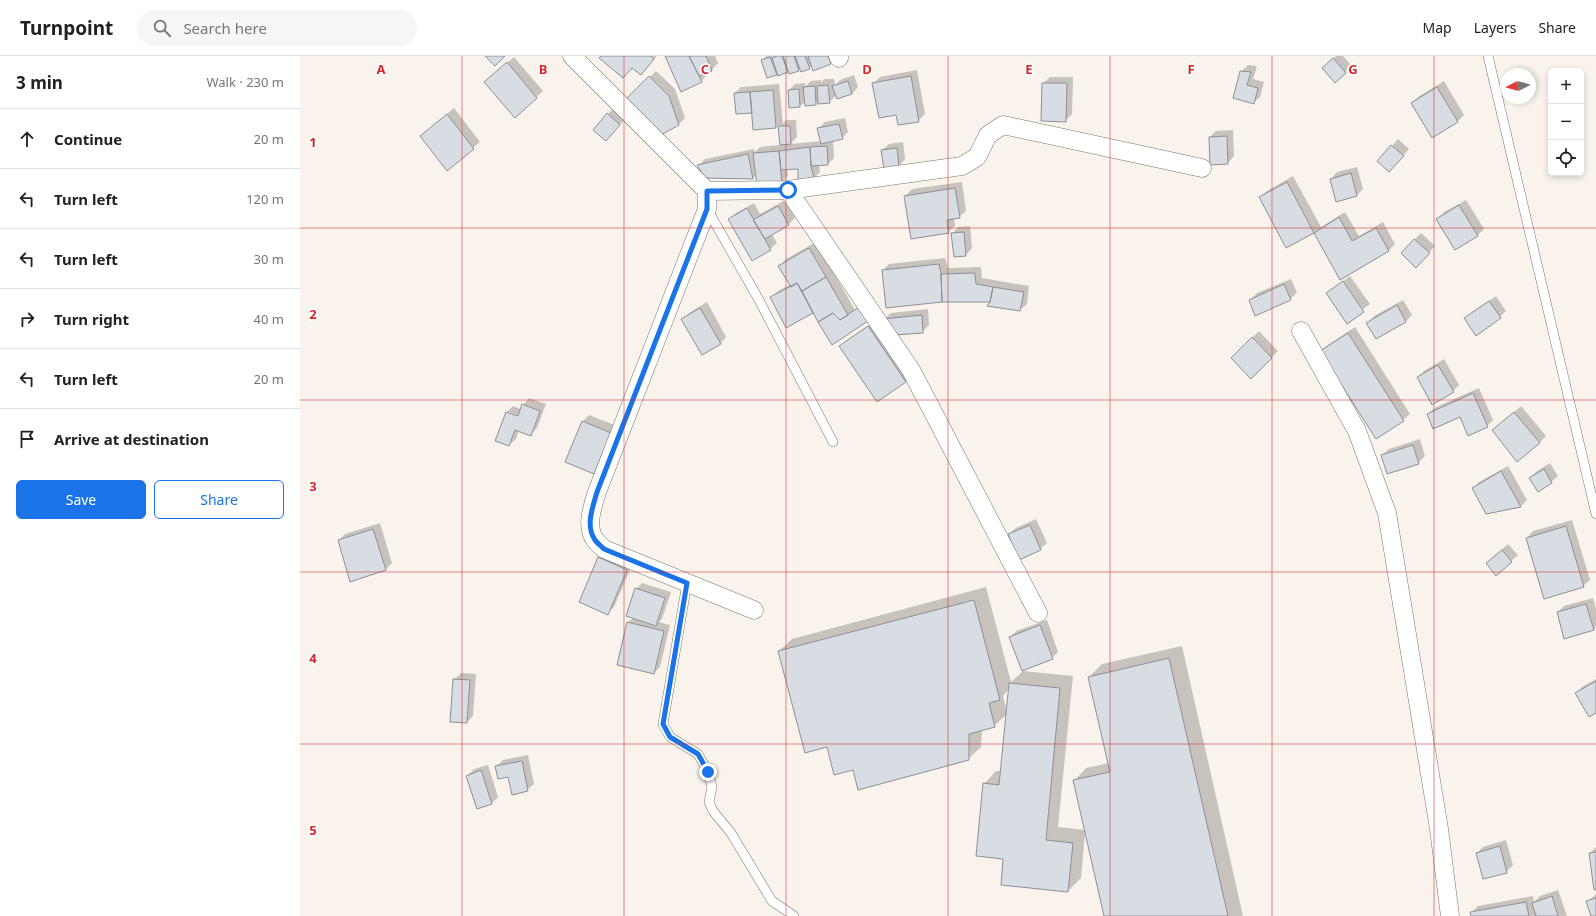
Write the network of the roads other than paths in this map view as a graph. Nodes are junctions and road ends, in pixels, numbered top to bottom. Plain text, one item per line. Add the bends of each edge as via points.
1 (572, 56) edge
2 (1488, 56) edge
3 (1202, 168) dead end
4 (788, 190) junction
5 (707, 200) junction
6 (1301, 330) dead end
7 (832, 442) dead end
8 (1596, 514) edge
9 (687, 583) junction
10 (754, 610) dead end
11 (1038, 613) dead end
12 (794, 916) edge
13 (1450, 916) edge

1 - 5 street
2 - 8 lane
3 - 4 street via 1003,125 988,135 977,157 962,166
4 - 5 street
4 - 11 street via 911,370
5 - 7 lane
5 - 9 street via 591,514 594,539 604,549
6 - 13 street via 1357,431 1387,513 1439,829
9 - 10 street
9 - 12 lane via 663,724 670,737 698,754 708,772 712,787 710,802 713,811 730,833 772,902

